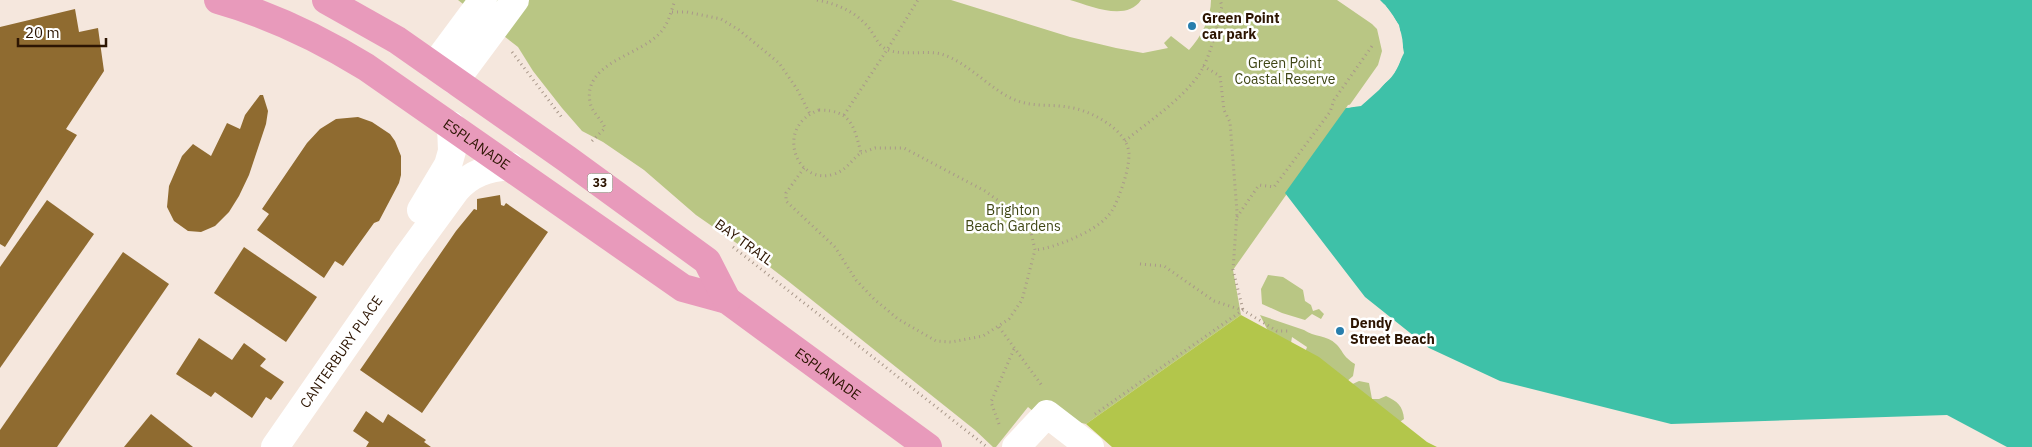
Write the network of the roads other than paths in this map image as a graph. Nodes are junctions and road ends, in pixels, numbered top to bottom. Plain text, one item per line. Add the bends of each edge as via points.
1 (218, 0) edge
2 (483, 0) edge
3 (515, 0) edge
4 (328, 1) edge
5 (328, 44) junction
6 (445, 73) junction
7 (410, 97) junction
8 (442, 119) junction
9 (510, 166) junction
10 (407, 257) junction
11 (727, 300) junction
12 (1008, 438) edge
13 (1080, 440) edge
14 (275, 447) edge
15 (928, 447) edge

1 - 5 main road, ESPLANADE / 33 via 273,18
2 - 6 street
3 - 6 street
4 - 5 main road
4 - 6 main road, ESPLANADE / 33 via 376,26
5 - 7 main road, ESPLANADE / 33
6 - 7 main road
6 - 8 main road
6 - 11 main road, ESPLANADE / 33 via 708,261
7 - 8 main road, ESPLANADE / 33
8 - 9 main road, ESPLANADE / 33
8 - 10 street, CANTERBURY PLACE via 452,151 449,162 416,218
9 - 10 street, CANTERBURY PLACE via 483,170 464,181
9 - 11 main road, ESPLANADE / 33 via 683,288
10 - 14 street, CANTERBURY PLACE
11 - 15 main road, ESPLANADE / 33
12 - 13 street via 1047,414

